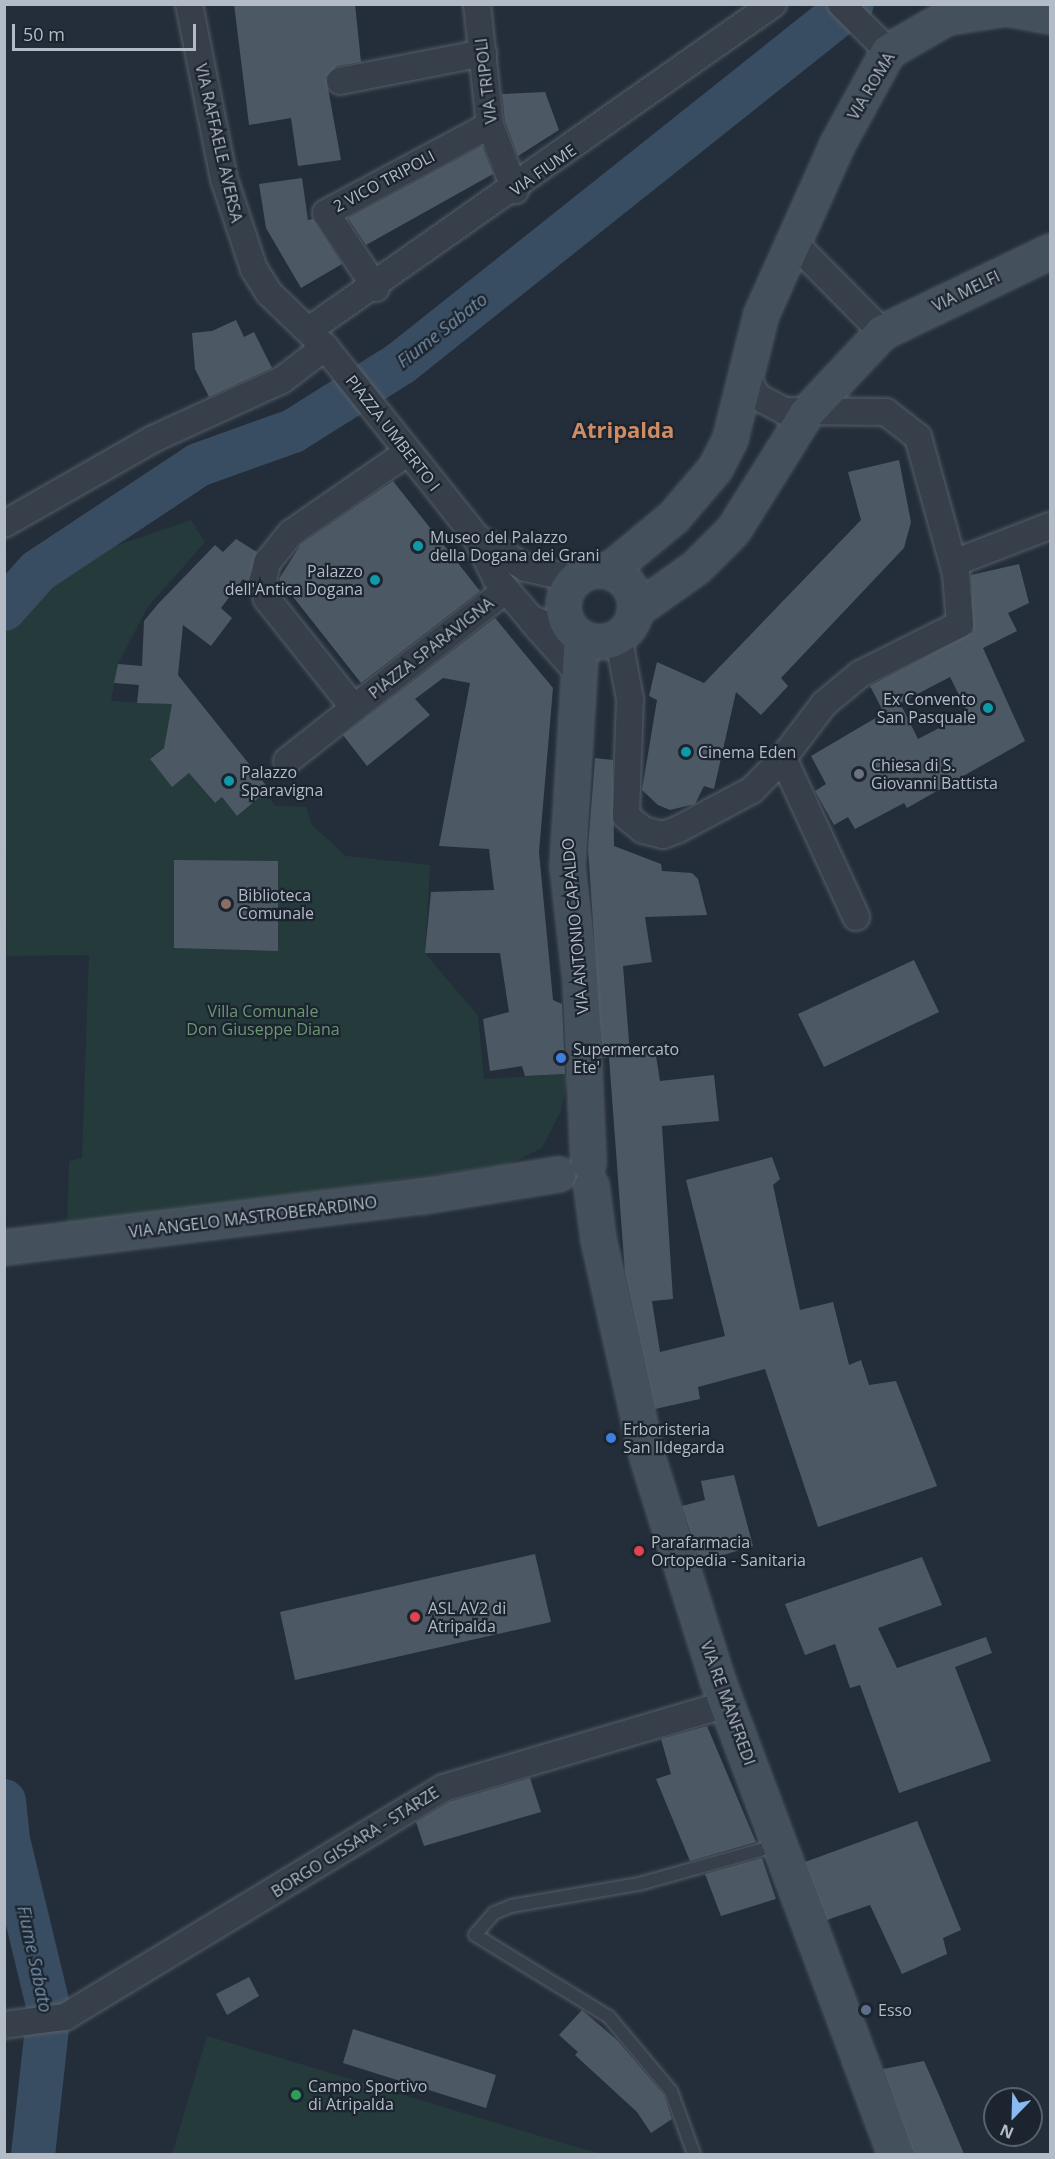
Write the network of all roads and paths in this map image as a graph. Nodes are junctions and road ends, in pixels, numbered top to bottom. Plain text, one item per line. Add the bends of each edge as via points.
1 (189, 4) edge
2 (477, 4) edge
3 (773, 4) edge
4 (850, 13) edge
5 (1050, 16) edge
6 (888, 51) junction
7 (483, 53) junction
8 (340, 81) dead end
9 (490, 125) junction
10 (515, 190) junction
11 (793, 242) junction
12 (1050, 250) edge
13 (376, 288) junction
14 (882, 332) junction
15 (322, 344) junction
16 (747, 379) junction
17 (806, 413) junction
18 (402, 444) junction
19 (4, 524) edge
20 (1050, 526) edge
21 (476, 537) junction
22 (954, 564) junction
23 (608, 571) junction
24 (574, 579) junction
25 (506, 590) junction
26 (531, 619) junction
27 (610, 631) junction
28 (580, 675) junction
29 (354, 708) junction
30 (579, 714) junction
31 (783, 759) junction
32 (287, 761) dead end
33 (856, 917) dead end
34 (573, 1177) junction
35 (4, 1247) edge
36 (727, 1704) junction
37 (779, 1844) junction
38 (6, 2025) edge
39 (694, 2154) edge
40 (896, 2154) edge

1 - 15 street, VIA RAFFAELE AVERSA via 224,179 243,243 269,293
2 - 7 street, VIA TRIPOLI
3 - 10 street, VIA FIUME
4 - 6 street
5 - 6 street, VIA ROMA via 1006,8 947,17
6 - 11 street, VIA ROMA via 837,144
7 - 8 street
7 - 9 street, VIA TRIPOLI
9 - 10 street, VIA TRIPOLI
9 - 13 street, 2 VICO TRIPOLI via 327,213
10 - 13 street, VIA FIUME
11 - 14 street
11 - 16 street, PIAZZA UMBERTO I via 761,314
12 - 14 street, VIA MELFI
13 - 15 street, VIA FIUME
14 - 17 street
15 - 18 street, PIAZZA UMBERTO I
15 - 19 street, VIA FIUME via 282,380 153,439
16 - 17 street via 758,397 784,411
16 - 23 street, PIAZZA UMBERTO I via 730,438 696,495
17 - 22 street via 886,412 918,437
17 - 27 street via 733,530 696,567
18 - 21 street, PIAZZA UMBERTO I
18 - 29 street, PIAZZA SPARAVIGNA via 291,533 267,563 263,580 267,599
20 - 22 street
21 - 24 street, PIAZZA UMBERTO I via 526,568
21 - 25 street, PIAZZA UMBERTO I
22 - 31 street via 960,624 860,674 824,704
23 - 24 street, PIAZZA UMBERTO I via 596,570
23 - 27 street via 626,582
24 - 27 street via 563,610
25 - 26 street, PIAZZA UMBERTO I
25 - 29 street, PIAZZA SPARAVIGNA
26 - 27 street, PIAZZA UMBERTO I
26 - 28 street, PIAZZA UMBERTO I
27 - 28 street
27 - 30 street
27 - 31 street via 630,699 626,816 643,830 663,835 677,830 752,790
28 - 30 street
29 - 32 street
30 - 34 street, VIA ANTONIO CAPALDO via 567,814 567,866 588,1102
31 - 33 street
34 - 35 street, VIA ANGELO MASTROBERARDINO
34 - 36 street, VIA RE MANFREDI via 598,1239 647,1457
36 - 37 street, VIA RE MANFREDI
36 - 38 street, BORGO GISSARA - STARZE via 443,1788 65,2017
37 - 39 lane via 639,1884 511,1906 494,1913 475,1935 609,2017 671,2091
37 - 40 street, VIA RE MANFREDI

